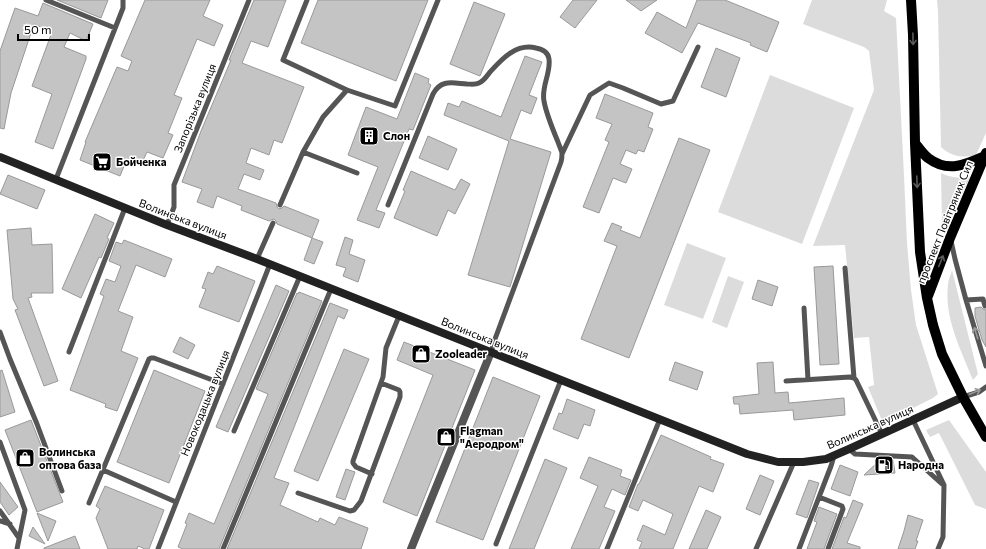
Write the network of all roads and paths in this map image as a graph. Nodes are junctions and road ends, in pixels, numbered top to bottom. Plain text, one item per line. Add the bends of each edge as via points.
1 (46, 0) edge
2 (123, 0) edge
3 (249, 0) edge
4 (307, 0) edge
5 (438, 0) edge
6 (911, 0) edge
7 (115, 28) junction
8 (698, 47) dead end
9 (347, 90) junction
10 (915, 144) junction
11 (303, 152) junction
12 (562, 154) junction
13 (985, 155) edge
14 (0, 157) edge
15 (357, 173) dead end
16 (56, 179) junction
17 (280, 205) dead end
18 (388, 205) dead end
19 (126, 208) junction
20 (273, 223) dead end
21 (167, 225) junction
22 (950, 238) junction
23 (257, 259) junction
24 (270, 264) junction
25 (845, 268) dead end
26 (300, 276) junction
27 (331, 289) junction
28 (927, 298) junction
29 (985, 299) edge
30 (966, 300) junction
31 (985, 306) edge
32 (804, 308) dead end
33 (400, 316) junction
34 (0, 332) edge
35 (69, 352) dead end
36 (491, 352) junction
37 (986, 366) edge
38 (854, 378) junction
39 (560, 380) junction
40 (808, 380) junction
41 (786, 381) dead end
42 (381, 383) junction
43 (223, 384) junction
44 (986, 387) edge
45 (963, 397) junction
46 (660, 419) junction
47 (913, 420) junction
48 (234, 431) dead end
49 (882, 434) junction
50 (986, 437) edge
51 (0, 442) edge
52 (849, 449) junction
53 (834, 456) junction
54 (794, 462) junction
55 (103, 470) junction
56 (372, 474) junction
57 (944, 485) junction
58 (62, 491) dead end
59 (298, 493) dead end
60 (819, 497) junction
61 (176, 502) junction
62 (89, 503) dead end
63 (0, 511) edge
64 (0, 521) edge
65 (10, 524) junction
66 (19, 538) junction
67 (496, 544) dead end
68 (17, 549) edge
69 (158, 549) edge
70 (223, 549) edge
71 (411, 549) edge
72 (607, 549) edge
73 (756, 549) edge
74 (799, 549) edge
75 (828, 549) edge
76 (938, 549) edge

1 - 7 lane
2 - 7 lane via 123,8
3 - 21 lane, Запорізька вулиця via 174,185 174,207
4 - 9 lane via 283,60
5 - 9 lane via 395,106
6 -> 10 main road, проспект Повітряних Сил
7 - 16 lane
8 - 12 lane via 673,101 661,104 609,84 590,95
9 - 11 lane via 323,117
10 - 13 main road, проспект Повітряних Сил via 926,157 937,164 953,167
10 -> 28 main road, проспект Повітряних Сил via 920,252
11 - 15 lane
11 - 17 lane
12 - 18 lane via 544,100 549,56 540,49 521,47 509,53 479,83 449,82 436,88
12 - 36 lane
13 - 22 main road, проспект Повітряних Сил
14 - 16 street, Волинська вулиця
16 - 19 street, Волинська вулиця
19 - 21 street, Волинська вулиця
19 - 35 lane
20 - 23 lane
21 - 23 street, Волинська вулиця
28 -> 22 main road, проспект Повітряних Сил
22 - 30 lane
23 - 24 street, Волинська вулиця
24 - 26 street, Волинська вулиця
24 - 43 lane, Новокодацька вулиця
25 - 38 lane
26 - 27 street, Волинська вулиця
26 - 48 lane
27 - 33 street, Волинська вулиця
27 - 70 lane
28 - 45 main road, проспект Повітряних Сил via 942,354
29 - 30 lane
29 - 31 lane
37 -> 30 lane
32 - 40 lane
33 - 36 street, Волинська вулиця
33 - 42 lane via 386,348
34 - 58 lane
36 - 39 street, Волинська вулиця
36 - 71 street
38 - 40 lane
38 - 49 lane
39 - 46 street, Волинська вулиця
39 - 67 lane
40 - 41 lane
42 - 56 lane via 399,390 400,397
42 - 56 lane via 352,461 356,467
43 - 55 lane via 154,358 148,359
43 - 61 lane, Новокодацька вулиця
45 -> 44 lane
45 - 47 street, Волинська вулиця
45 - 50 main road, проспект Повітряних Сил
46 - 54 street, Волинська вулиця via 747,454 778,462
46 - 72 lane
47 - 49 street, Волинська вулиця
47 - 57 lane
49 - 52 street, Волинська вулиця
51 - 66 lane via 25,510
52 - 53 street, Волинська вулиця
52 - 57 lane via 855,454 912,457
53 - 54 street, Волинська вулиця
53 - 60 lane
54 - 73 lane
55 - 61 lane
55 - 62 lane
56 - 59 lane via 361,501 354,510 350,511
57 - 76 lane via 943,537
60 - 74 lane
60 - 75 lane via 842,506 843,510
61 - 69 lane, Новокодацька вулиця
63 - 65 lane
64 - 65 lane
65 - 66 lane
66 - 68 lane

